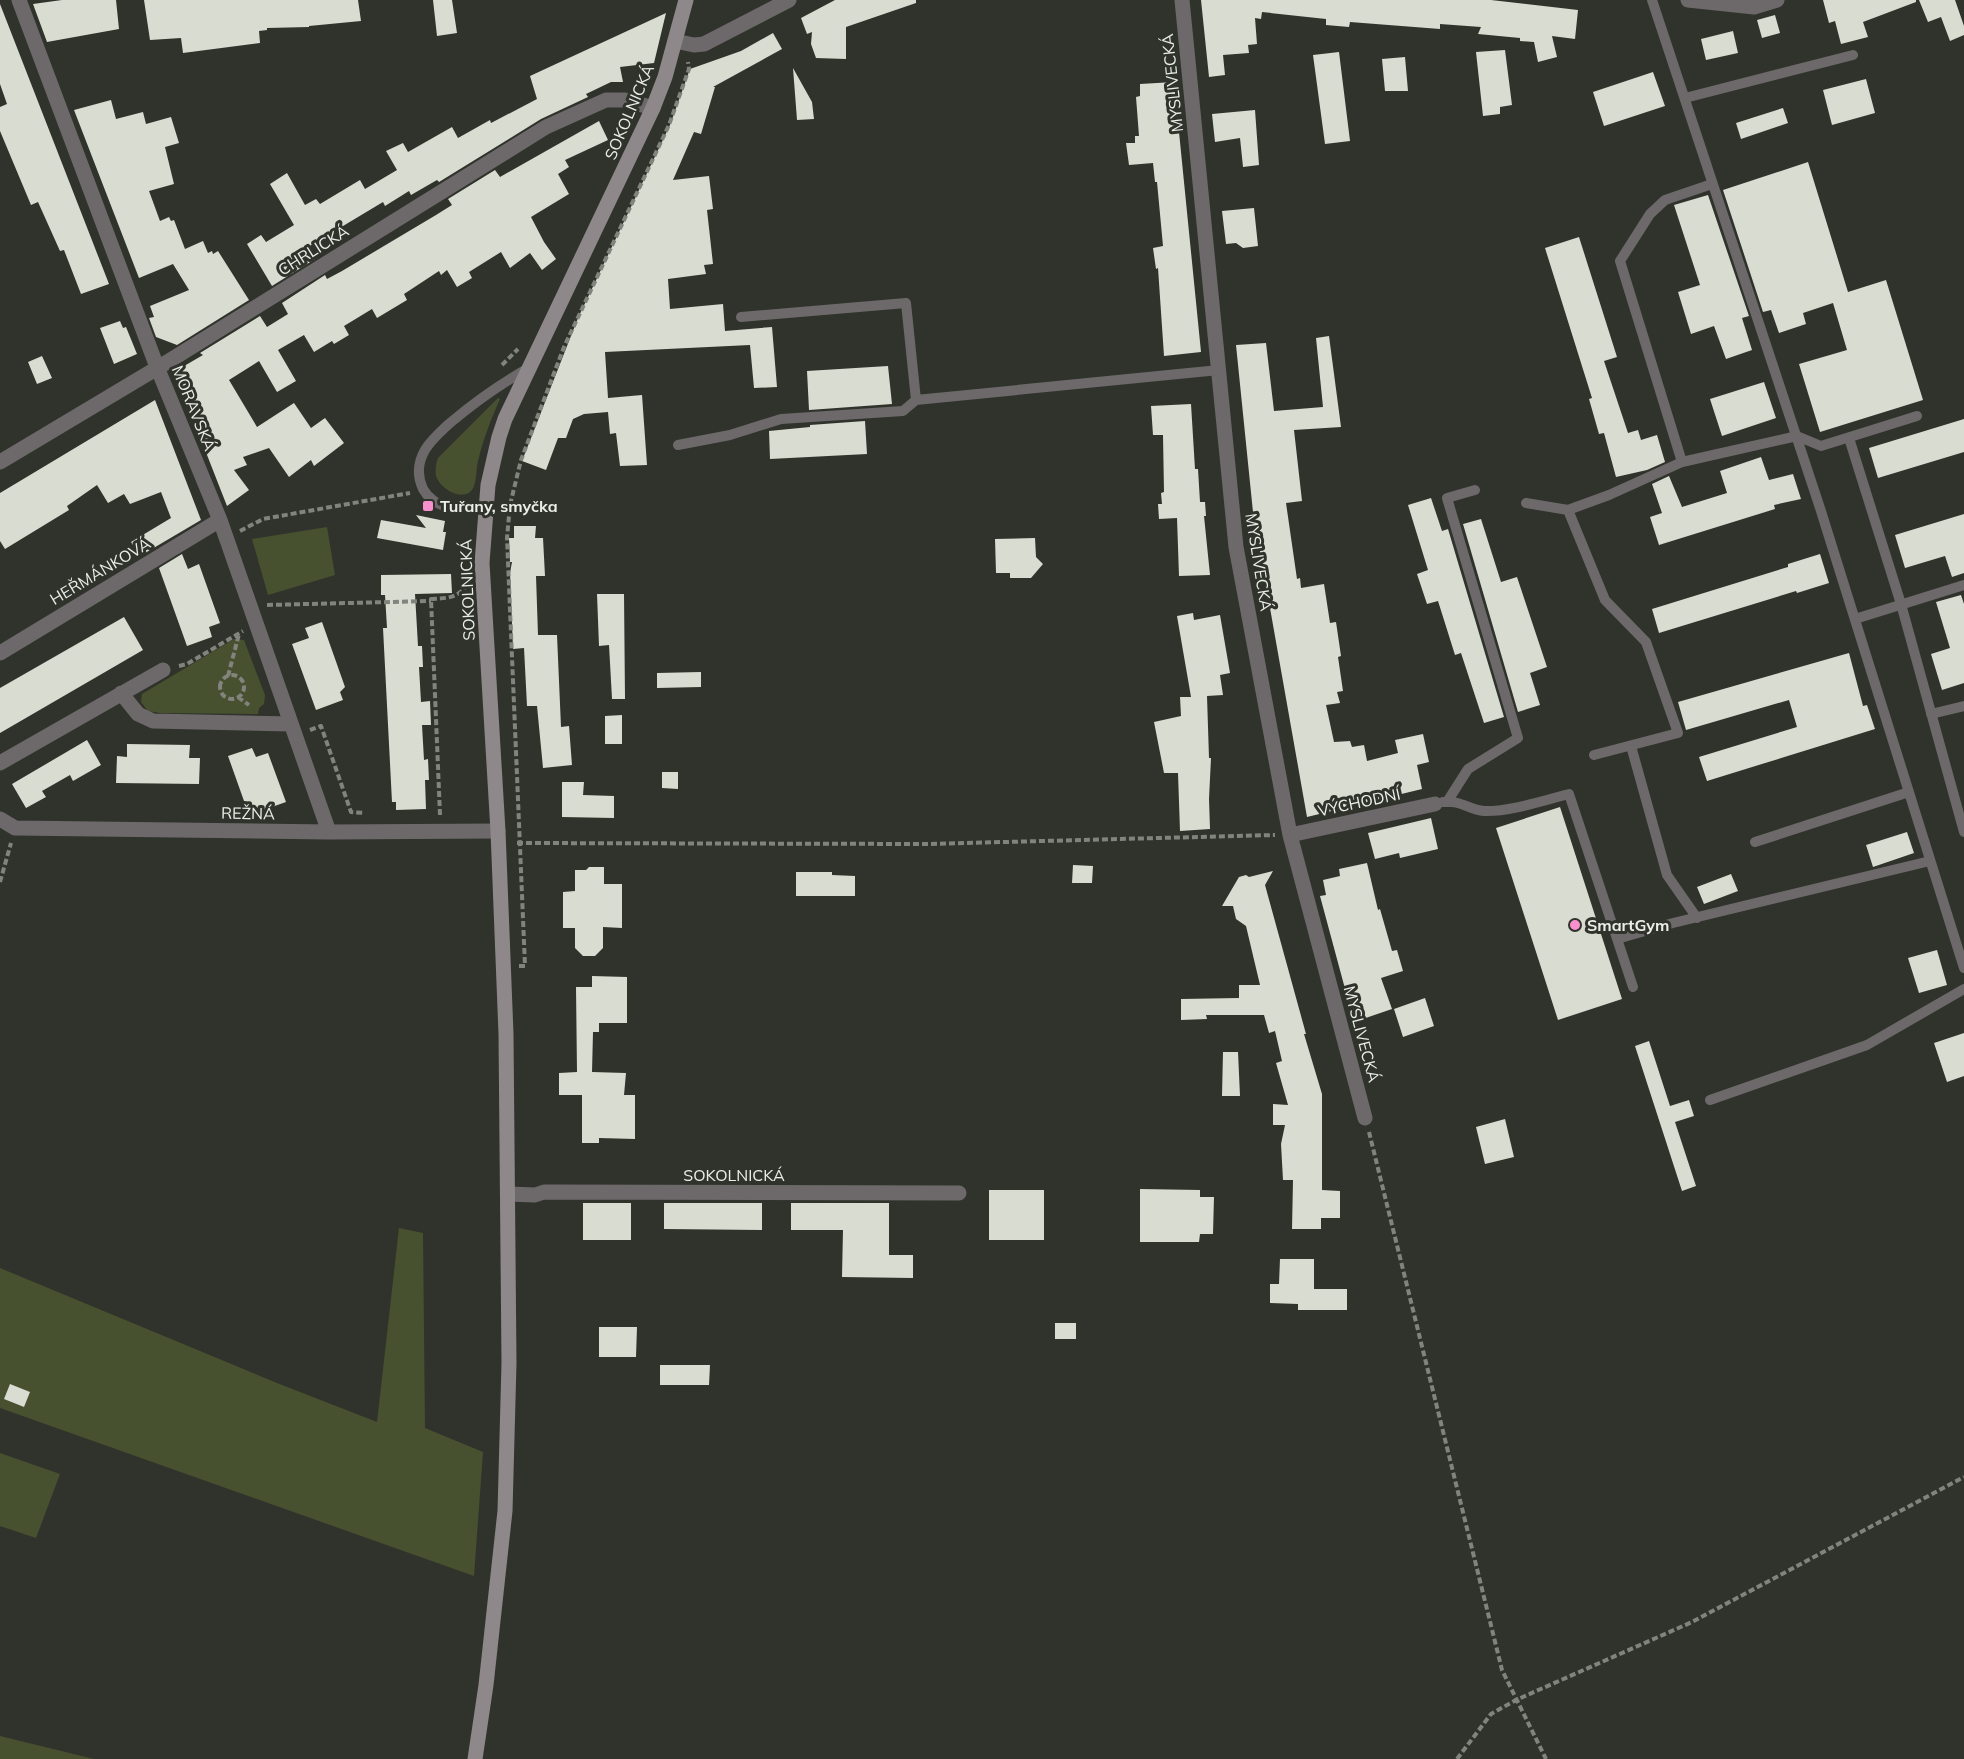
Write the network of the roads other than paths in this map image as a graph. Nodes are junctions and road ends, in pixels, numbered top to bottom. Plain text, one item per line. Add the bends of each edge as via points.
1 (19, 0) edge
2 (686, 0) edge
3 (789, 0) edge
4 (1182, 0) edge
5 (1652, 0) edge
6 (1688, 0) edge
7 (1777, 0) edge
8 (675, 41) junction
9 (1853, 54) dead end
10 (1685, 98) junction
11 (653, 108) junction
12 (1712, 184) junction
13 (741, 317) dead end
14 (157, 367) junction
15 (529, 368) junction
16 (1219, 370) junction
17 (916, 400) junction
18 (1917, 416) dead end
19 (1797, 436) junction
20 (1849, 438) junction
21 (678, 445) dead end
22 (0, 462) edge
23 (1682, 462) junction
24 (1475, 490) dead end
25 (1526, 503) dead end
26 (485, 507) junction
27 (1568, 510) junction
28 (220, 520) junction
29 (1964, 585) edge
30 (1901, 604) junction
31 (1855, 619) junction
32 (0, 653) edge
33 (163, 670) road end
34 (121, 693) junction
35 (1964, 706) edge
36 (1931, 714) junction
37 (291, 724) junction
38 (1631, 746) junction
39 (1594, 755) dead end
40 (0, 763) edge
41 (1909, 792) junction
42 (1441, 803) junction
43 (0, 819) edge
44 (329, 832) junction
45 (1964, 832) edge
46 (1290, 835) junction
47 (499, 837) junction
48 (1755, 842) dead end
49 (1930, 861) junction
50 (1697, 918) junction
51 (1617, 939) junction
52 (1964, 968) edge
53 (1633, 987) dead end
54 (1964, 989) edge
55 (1710, 1100) dead end
56 (1365, 1118) road end
57 (959, 1193) dead end
58 (508, 1194) junction
59 (475, 1759) edge

1 - 14 street, MORAVSKÁ
2 - 8 main road, SOKOLNICKÁ
3 - 8 street via 704,44
4 - 16 street, MYSLIVECKÁ
5 - 10 lane
6 - 7 street via 1754,7
8 - 11 main road, SOKOLNICKÁ
9 - 10 lane
10 - 12 lane
11 - 14 street, CHRLICKÁ via 625,100 606,100 546,127
11 - 15 main road, SOKOLNICKÁ
12 - 19 lane
12 - 23 lane via 1665,200 1650,214 1620,261
13 - 17 lane via 906,303
14 - 22 street, CHRLICKÁ
14 - 28 street, MORAVSKÁ
15 - 26 main road, SOKOLNICKÁ via 499,437
15 - 26 lane via 478,399 429,444 420,464 422,486 431,499 456,509
16 - 17 lane
16 - 46 street, MYSLIVECKÁ via 1236,547
17 - 21 lane via 903,411 781,419 730,435
18 - 20 lane
19 - 20 lane via 1821,446
19 - 23 lane
19 - 31 lane
20 - 30 lane
23 - 27 lane
24 - 42 lane via 1447,498 1518,738 1468,769
25 - 27 lane
26 - 47 main road, SOKOLNICKÁ via 482,563
27 - 38 lane via 1605,600 1646,642 1678,733
28 - 32 street, HEŘMÁNKOVÁ
28 - 37 street, MORAVSKÁ
29 - 30 lane
30 - 31 lane
30 - 36 lane
31 - 41 lane
33 - 34 street
34 - 37 street via 138,714 153,721
34 - 40 street
35 - 36 lane
36 - 45 lane
37 - 44 street, MORAVSKÁ
38 - 39 lane
38 - 50 lane via 1667,875
41 - 48 lane
41 - 49 lane
42 - 46 street, VÝCHODNÍ
42 - 51 lane via 1457,802 1483,811 1569,794
43 - 44 street, REŽNÁ via 15,828
44 - 47 street, REŽNÁ
46 - 56 street, MYSLIVECKÁ
47 - 58 main road, SOKOLNICKÁ
49 - 50 lane
49 - 52 lane
50 - 51 lane
51 - 53 lane
54 - 55 lane via 1867,1045
57 - 58 street, SOKOLNICKÁ
58 - 59 main road, SOKOLNICKÁ via 505,1511

